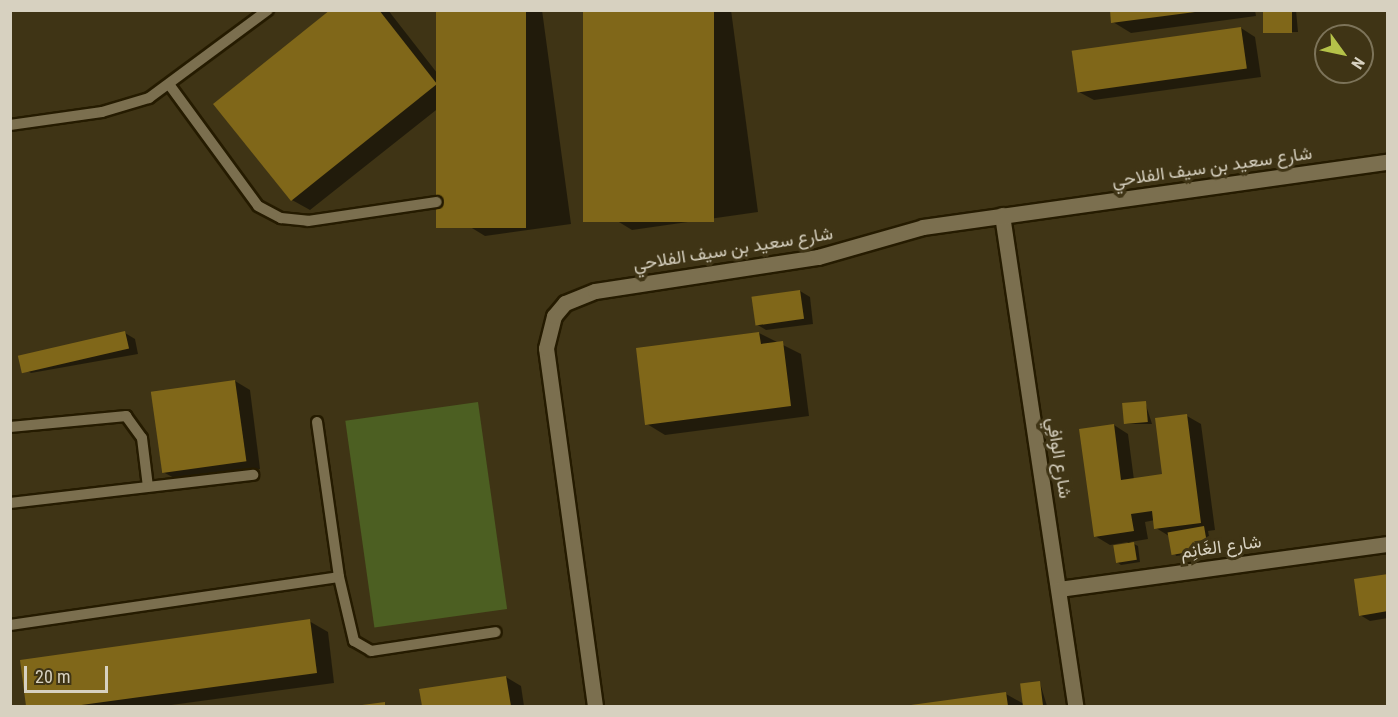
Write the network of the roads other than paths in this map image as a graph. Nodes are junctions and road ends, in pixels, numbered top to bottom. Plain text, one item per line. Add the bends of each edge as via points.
1 (268, 10) edge
2 (171, 87) junction
3 (10, 125) edge
4 (1388, 162) edge
5 (437, 202) dead end
6 (1002, 215) junction
7 (317, 422) dead end
8 (10, 427) edge
9 (254, 476) dead end
10 (148, 487) junction
11 (10, 503) edge
12 (1388, 544) edge
13 (339, 577) junction
14 (1059, 589) junction
15 (10, 625) edge
16 (496, 632) dead end
17 (596, 706) edge
18 (1076, 706) edge

1 - 2 lane
2 - 3 lane via 102,112
2 - 5 lane via 258,206 281,218 308,221
4 - 6 street, شارع سعيد بن سيف الفلاحي
6 - 14 street, شارع الوافِي
6 - 17 street, شارع سعيد بن سيف الفلاحي via 923,227 789,263 595,291 572,299 554,316 546,348
7 - 13 lane
8 - 10 lane via 126,416 142,438
9 - 10 lane
10 - 11 lane
12 - 14 street, شارع الغَانِم
13 - 15 lane
13 - 16 lane via 350,630 362,648
14 - 18 street, شارع الوافِي

